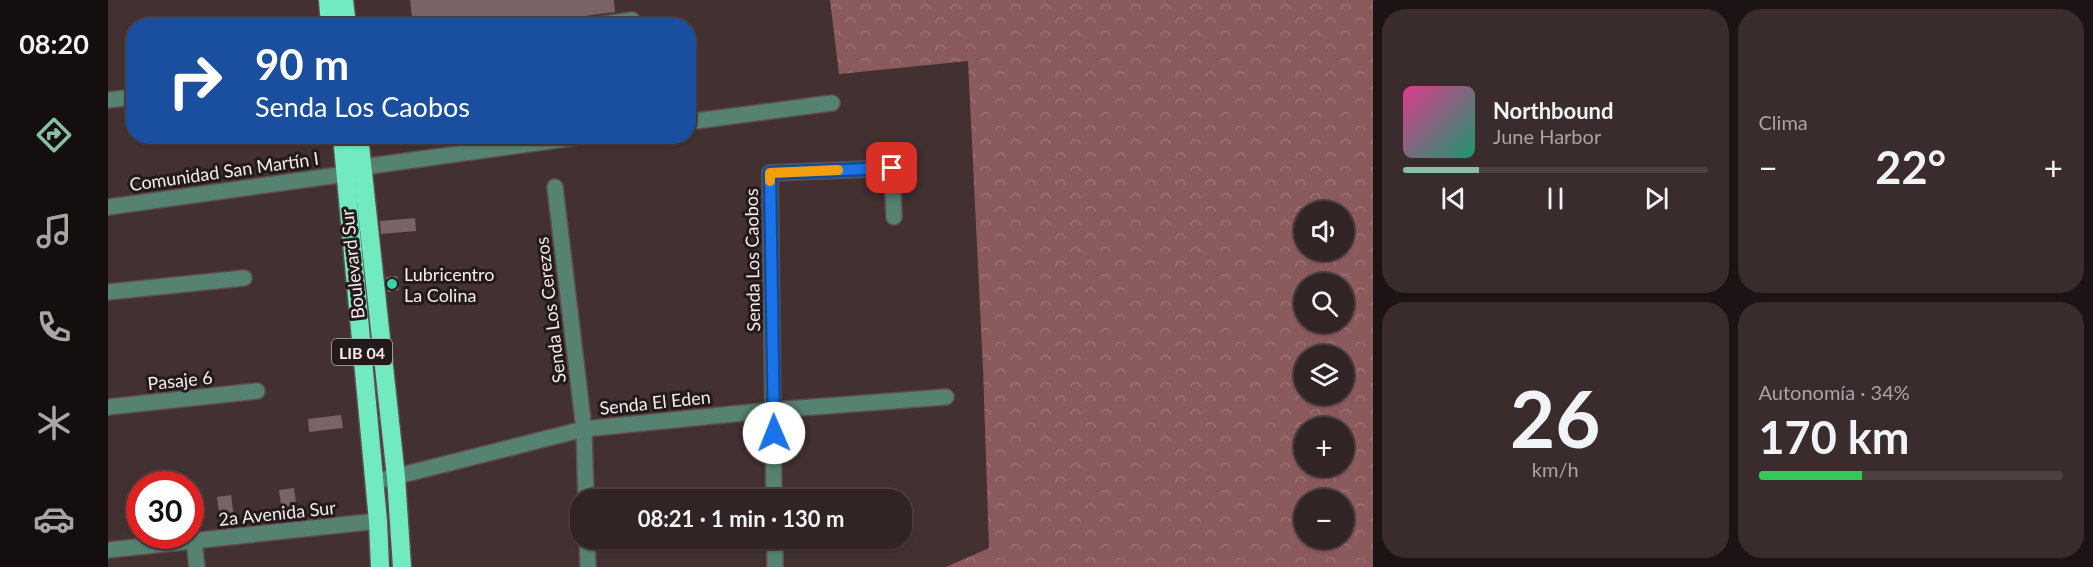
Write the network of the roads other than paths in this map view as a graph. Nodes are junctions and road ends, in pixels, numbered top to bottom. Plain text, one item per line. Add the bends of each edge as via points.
1 (328, 0) edge
2 (344, 0) edge
3 (329, 18) edge
4 (346, 18) edge
5 (126, 98) edge
6 (108, 100) edge
7 (832, 103) dead end
8 (696, 121) edge
9 (345, 144) edge
10 (358, 144) edge
11 (533, 144) edge
12 (354, 171) junction
13 (555, 187) dead end
14 (108, 207) edge
15 (894, 217) dead end
16 (243, 278) dead end
17 (108, 292) edge
18 (257, 391) dead end
19 (946, 398) dead end
20 (108, 407) edge
21 (774, 410) junction
22 (584, 429) junction
23 (396, 477) junction
24 (375, 482) junction
25 (586, 489) edge
26 (774, 489) edge
27 (378, 521) junction
28 (204, 540) edge
29 (126, 548) edge
30 (195, 549) edge
31 (587, 549) edge
32 (775, 549) edge
33 (108, 550) edge
34 (197, 567) edge
35 (380, 567) edge
36 (402, 567) edge
37 (588, 567) edge
38 (775, 567) edge

1 - 3 highway
2 - 4 highway
5 - 6 street
7 - 8 street
9 - 12 highway, Boulevard Sur / LIB 04
10 - 12 highway, Boulevard Sur / LIB 04
11 - 12 street, Comunidad San Martín I
12 - 14 street, Comunidad San Martín I
12 - 23 highway, Boulevard Sur / LIB 04
12 - 24 highway, Boulevard Sur / LIB 04
13 - 22 street, Senda Los Cerezos
15 - 21 street, Senda Los Caobos via 892,168 770,173
16 - 17 street
18 - 20 street, Pasaje 6
19 - 21 street, Senda El Eden
21 - 22 street, Senda El Eden
21 - 26 street
22 - 23 street, Senda El Eden
22 - 25 street, Senda Los Cerezos
23 - 24 street, Senda El Eden
23 - 36 highway, Boulevard Sur / LIB 04
24 - 27 highway, Boulevard Sur / LIB 04
27 - 28 street, 2a Avenida Sur
27 - 35 highway, Boulevard Sur / LIB 04
29 - 33 street, 2a Avenida Sur
30 - 34 street
31 - 37 street
32 - 38 street

